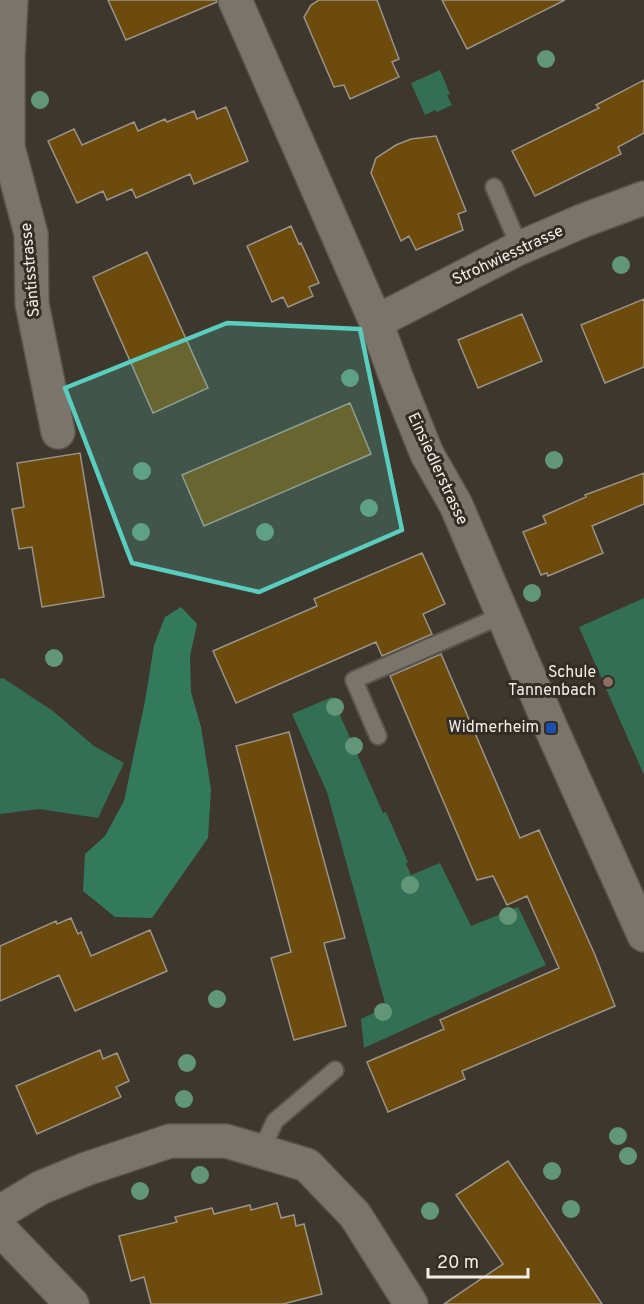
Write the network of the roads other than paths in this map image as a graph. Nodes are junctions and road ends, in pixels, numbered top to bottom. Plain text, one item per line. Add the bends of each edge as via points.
1 (11, 0) edge
2 (235, 0) edge
3 (494, 186) dead end
4 (644, 198) edge
5 (520, 248) junction
6 (376, 322) junction
7 (58, 432) dead end
8 (503, 615) junction
9 (378, 736) dead end
10 (644, 935) edge
11 (335, 1070) dead end
12 (261, 1151) junction
13 (0, 1212) edge
14 (0, 1229) edge
15 (72, 1304) edge
16 (411, 1304) edge

1 - 7 street, Säntisstrasse via 8,147 31,234 32,304
2 - 6 street, Einsiedlerstrasse
3 - 5 lane
4 - 5 street, Strohwiesstrasse
5 - 6 street, Strohwiesstrasse
6 - 8 street, Einsiedlerstrasse via 427,454 456,506
8 - 9 lane via 354,680
8 - 10 street, Einsiedlerstrasse
11 - 12 lane via 274,1121
12 - 13 street via 226,1141 170,1141 40,1188
12 - 16 street via 307,1165 355,1215
14 - 15 street

